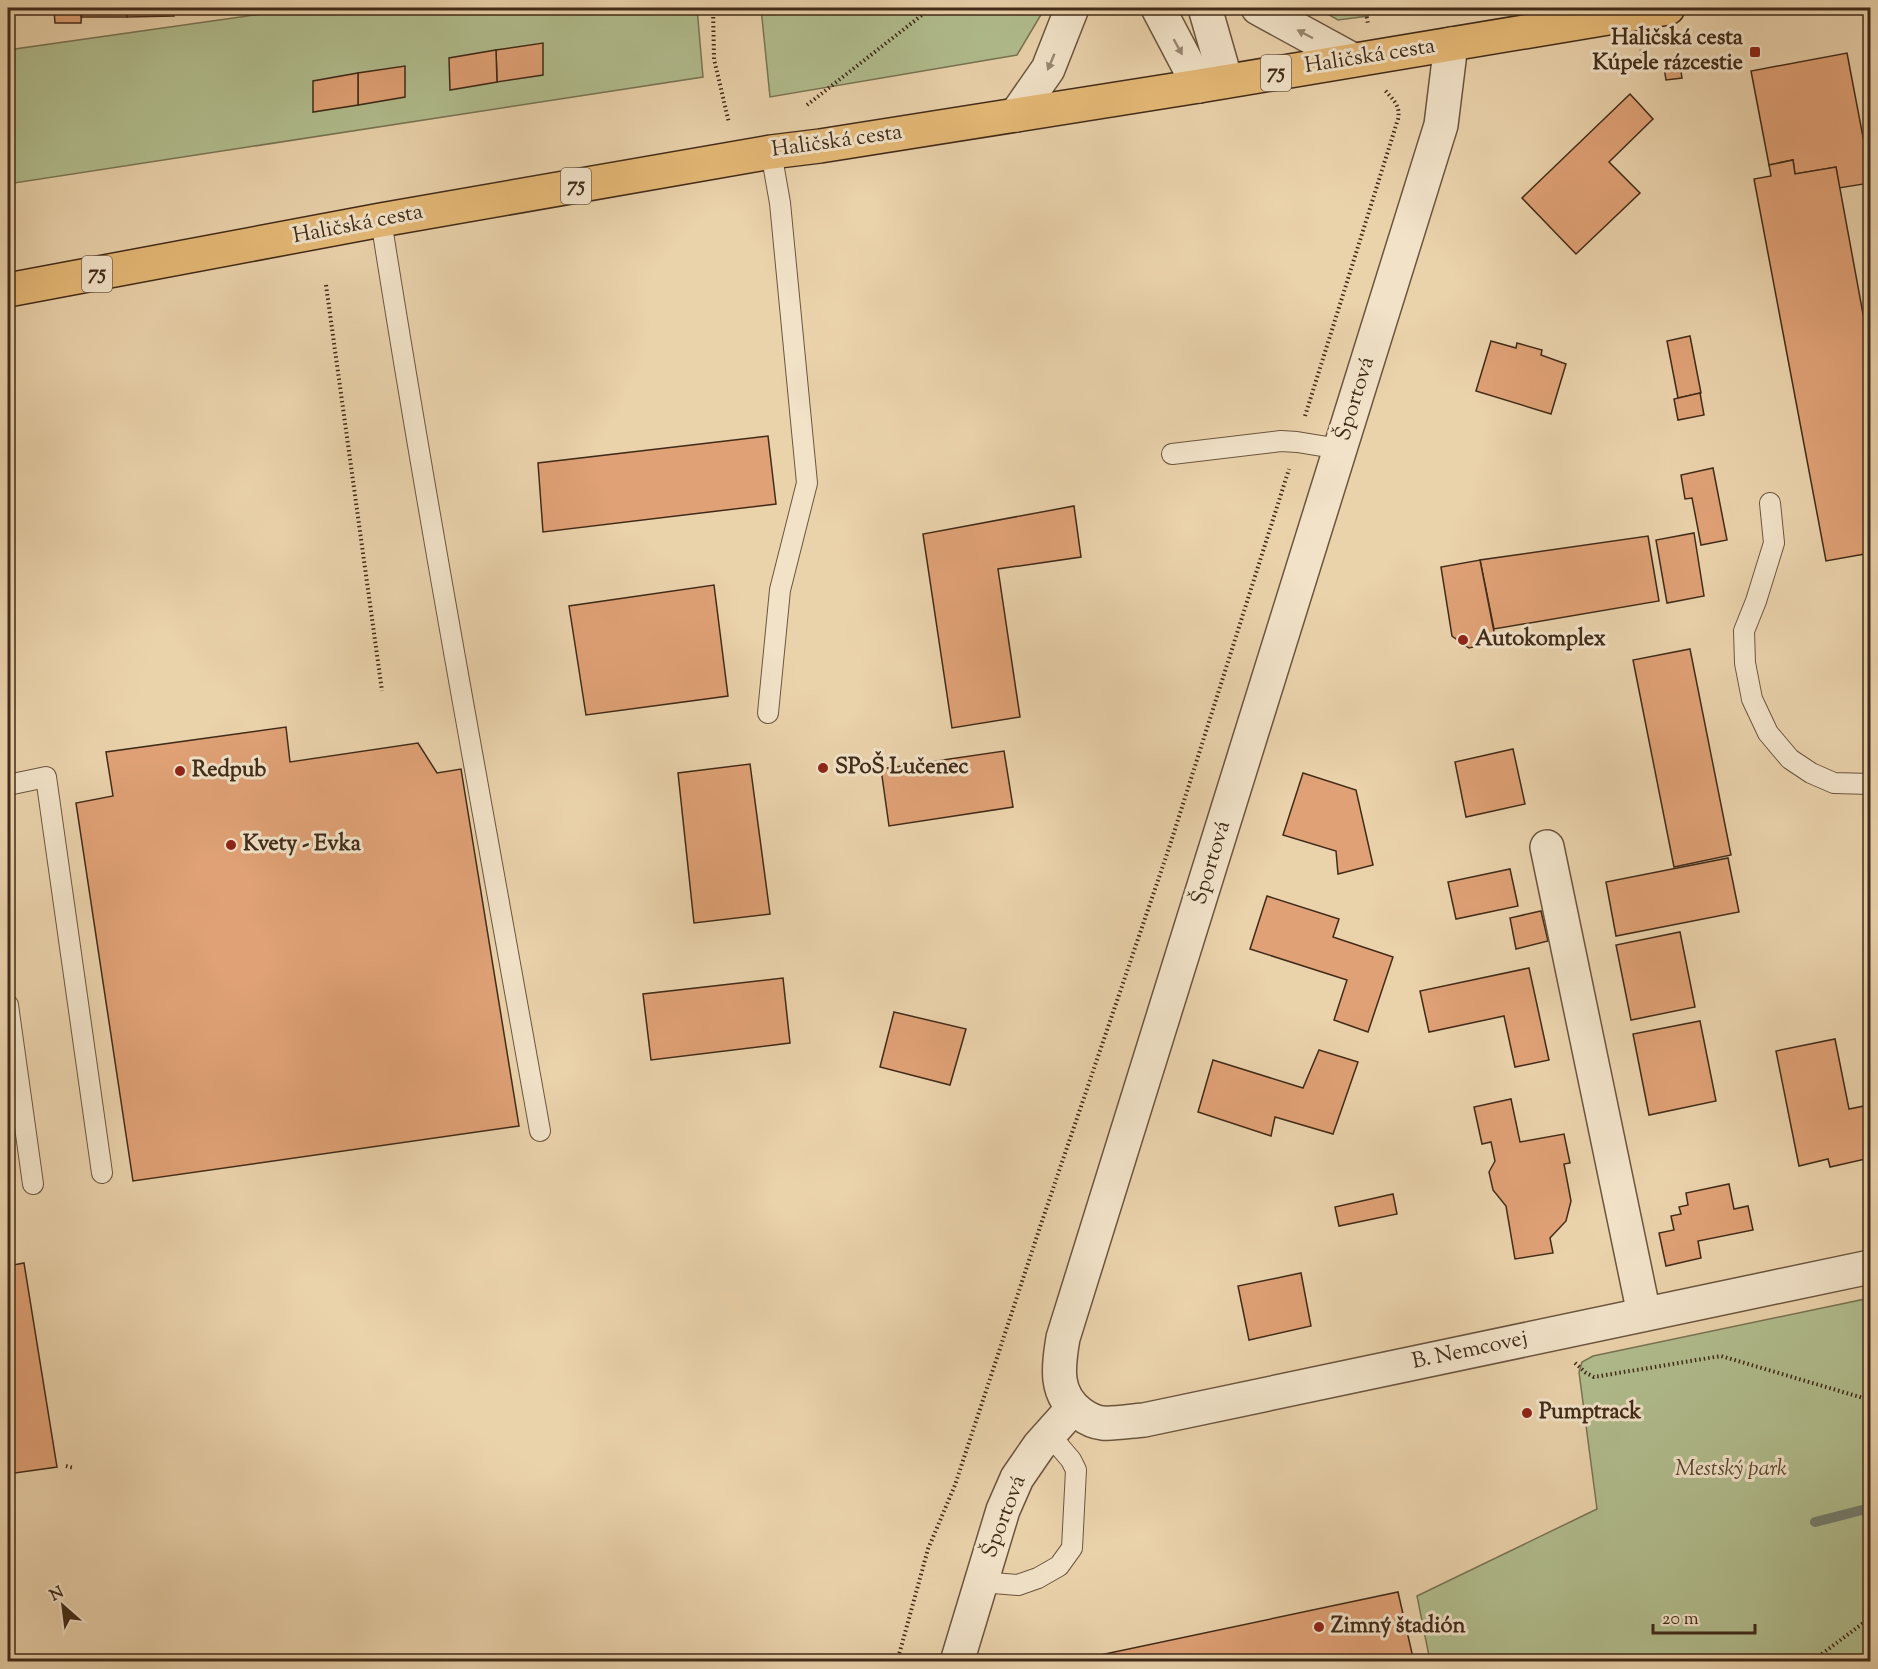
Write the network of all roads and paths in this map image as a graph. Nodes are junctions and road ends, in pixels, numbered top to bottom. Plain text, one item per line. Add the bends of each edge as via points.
1 (712, 8) edge
2 (931, 8) edge
3 (1072, 8) edge
4 (1158, 8) edge
5 (1205, 8) edge
6 (1258, 8) edge
7 (1668, 8) edge
8 (1640, 41) dead end
9 (1451, 44) junction
10 (1643, 59) dead end
11 (1353, 60) junction
12 (1213, 84) junction
13 (1383, 87) dead end
14 (807, 105) dead end
15 (1016, 115) junction
16 (729, 123) dead end
17 (771, 152) junction
18 (381, 220) junction
19 (326, 285) dead end
20 (8, 290) edge
21 (1306, 413) dead end
22 (1340, 449) junction
23 (1172, 454) dead end
24 (1289, 467) dead end
25 (1770, 503) dead end
26 (382, 691) dead end
27 (768, 713) dead end
28 (1870, 784) edge
29 (8, 785) edge
30 (1547, 847) dead end
31 (8, 1005) edge
32 (540, 1131) dead end
33 (102, 1173) dead end
34 (33, 1184) dead end
35 (1870, 1267) edge
36 (1644, 1314) junction
37 (1573, 1354) dead end
38 (1870, 1400) edge
39 (1072, 1408) junction
40 (1049, 1434) junction
41 (66, 1466) dead end
42 (74, 1468) dead end
43 (981, 1582) junction
44 (1870, 1618) edge
45 (897, 1662) edge
46 (957, 1662) edge
47 (1811, 1662) edge

1 - 16 path via 714,59
2 - 14 path
3 -> 15 street via 1048,69
4 -> 12 street
5 - 12 street
11 -> 6 street
7 - 9 main road, Haličská cesta / 75
8 - 10 path
9 - 11 main road, Haličská cesta / 75
9 - 22 street, Športová via 1441,125
11 - 12 main road, Haličská cesta / 75
12 - 15 main road, Haličská cesta / 75
13 - 21 path via 1398,106 1398,119
15 - 17 main road, Haličská cesta / 75
17 - 18 main road, Haličská cesta / 75
17 - 27 lane via 780,203 807,483 780,590
18 - 20 main road, Haličská cesta / 75
18 - 32 lane via 439,570
19 - 26 path
22 - 23 lane via 1281,441
22 - 39 street, Športová via 1063,1338 1059,1380
24 - 45 path via 1166,856 956,1485 928,1549
25 - 28 lane via 1774,543 1744,631 1752,699 1768,733 1790,759 1834,783
29 - 33 lane via 46,777
30 - 36 street
31 - 34 lane
35 - 36 street, B. Nemcovej
36 - 39 street, B. Nemcovej via 1144,1420 1101,1423
37 - 38 path via 1576,1364 1594,1377 1721,1356
39 - 40 street, Športová
40 - 43 street, Športová via 1017,1478
40 - 43 lane via 1076,1470 1072,1548 1059,1566 1038,1578 1018,1585
41 - 42 path
43 - 46 street, Športová
44 - 47 path

